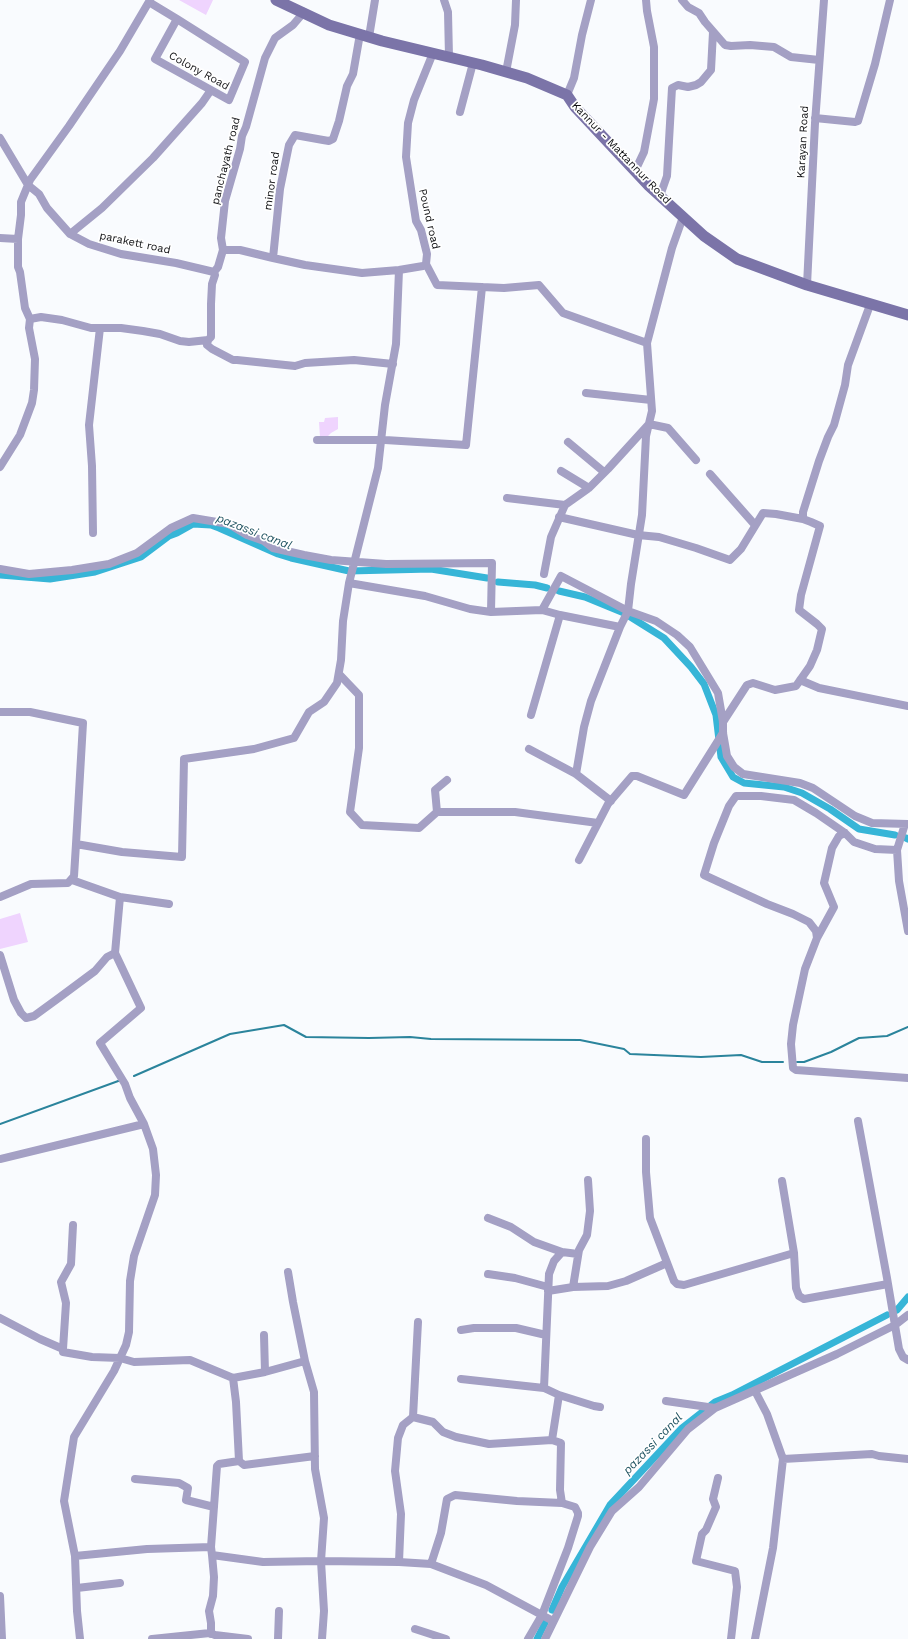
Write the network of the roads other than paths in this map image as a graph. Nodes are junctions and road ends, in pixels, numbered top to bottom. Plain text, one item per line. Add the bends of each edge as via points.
1 (276, 0) edge
2 (375, 0) edge
3 (444, 0) edge
4 (516, 0) edge
5 (591, 0) edge
6 (646, 0) edge
7 (682, 0) edge
8 (824, 0) edge
9 (890, 0) edge
10 (150, 1) edge
11 (304, 12) junction
12 (177, 20) junction
13 (713, 32) junction
14 (364, 36) junction
15 (433, 53) junction
16 (449, 57) junction
17 (819, 60) junction
18 (473, 63) junction
19 (506, 72) junction
20 (211, 90) junction
21 (567, 95) junction
22 (460, 112) dead end
23 (815, 118) junction
24 (0, 138) edge
25 (635, 171) junction
26 (28, 185) junction
27 (660, 196) junction
28 (683, 217) junction
29 (70, 234) junction
30 (0, 238) edge
31 (18, 239) junction
32 (223, 250) junction
33 (273, 258) junction
34 (426, 264) junction
35 (400, 270) junction
36 (214, 272) junction
37 (807, 285) junction
38 (482, 287) junction
39 (870, 305) junction
40 (908, 315) edge
41 (30, 319) junction
42 (100, 328) junction
43 (208, 340) junction
44 (647, 343) junction
45 (393, 364) junction
46 (586, 393) dead end
47 (651, 400) junction
48 (649, 424) junction
49 (317, 440) dead end
50 (380, 440) junction
51 (568, 442) dead end
52 (696, 460) dead end
53 (0, 466) edge
54 (561, 471) dead end
55 (604, 472) junction
56 (710, 474) dead end
57 (589, 488) junction
58 (507, 498) dead end
59 (565, 505) junction
60 (559, 517) junction
61 (802, 519) junction
62 (755, 525) junction
63 (93, 533) dead end
64 (638, 536) junction
65 (355, 562) junction
66 (0, 569) edge
67 (544, 574) dead end
68 (350, 580) junction
69 (542, 610) junction
70 (628, 611) junction
71 (491, 612) junction
72 (560, 615) junction
73 (620, 627) junction
74 (339, 674) junction
75 (800, 680) junction
76 (908, 706) edge
77 (0, 712) edge
78 (531, 715) dead end
79 (724, 722) junction
80 (723, 733) junction
81 (529, 749) dead end
82 (576, 774) junction
83 (447, 780) dead end
84 (611, 801) junction
85 (437, 812) junction
86 (598, 823) junction
87 (906, 824) edge
88 (845, 833) junction
89 (76, 844) junction
90 (897, 850) junction
91 (579, 860) dead end
92 (72, 880) junction
93 (0, 897) edge
94 (120, 897) junction
95 (169, 904) dead end
96 (908, 932) edge
97 (817, 938) junction
98 (115, 953) junction
99 (0, 955) edge
100 (908, 1078) edge
101 (858, 1121) dead end
102 (144, 1124) junction
103 (646, 1139) dead end
104 (0, 1159) edge
105 (588, 1180) dead end
106 (782, 1181) dead end
107 (488, 1218) dead end
108 (73, 1226) dead end
109 (562, 1252) junction
110 (794, 1253) junction
111 (578, 1254) junction
112 (667, 1263) junction
113 (288, 1272) dead end
114 (488, 1274) dead end
115 (888, 1284) junction
116 (573, 1288) junction
117 (548, 1289) junction
118 (908, 1315) edge
119 (0, 1318) edge
120 (418, 1322) dead end
121 (895, 1325) junction
122 (461, 1330) dead end
123 (264, 1335) dead end
124 (546, 1335) junction
125 (62, 1349) junction
126 (120, 1358) junction
127 (908, 1360) edge
128 (305, 1361) junction
129 (265, 1372) junction
130 (233, 1378) junction
131 (461, 1379) dead end
132 (544, 1388) junction
133 (755, 1391) junction
134 (559, 1395) junction
135 (666, 1401) dead end
136 (600, 1406) dead end
137 (715, 1408) junction
138 (413, 1417) junction
139 (552, 1440) junction
140 (315, 1456) junction
141 (783, 1459) junction
142 (908, 1459) edge
143 (239, 1461) junction
144 (718, 1478) dead end
145 (135, 1479) dead end
146 (562, 1503) junction
147 (214, 1507) junction
148 (211, 1551) junction
149 (75, 1556) junction
150 (321, 1561) junction
151 (399, 1562) junction
152 (431, 1564) junction
153 (120, 1584) dead end
154 (77, 1588) junction
155 (0, 1596) edge
156 (279, 1611) dead end
157 (542, 1615) junction
158 (554, 1621) junction
159 (415, 1629) dead end
160 (211, 1634) junction
161 (200, 1637) edge
162 (2, 1639) edge
163 (80, 1639) edge
164 (152, 1639) edge
165 (248, 1639) edge
166 (278, 1639) edge
167 (322, 1639) edge
168 (446, 1639) edge
169 (528, 1639) edge
170 (545, 1639) edge
171 (731, 1639) edge
172 (754, 1639) edge

1 - 11 main road, Kannur - Mattannur Road
2 - 14 street
3 - 16 street via 448,12
4 - 19 street
5 - 21 street via 574,78
6 - 25 street via 654,47 654,99 644,152
7 - 13 street via 699,13
8 - 17 street, Karayan Road
9 - 23 street via 858,121
10 - 12 street, Colony Road
10 - 26 street via 120,51
11 - 14 main road, Kannur - Mattannur Road
11 - 32 street, panchayath road via 293,25 276,38 265,58 225,201 221,238
12 - 20 street, Colony Road via 155,60
12 - 20 street, Colony Road via 245,62 229,100
13 - 17 street via 725,45 774,47 791,57
13 - 27 street via 711,70 696,85 678,85 672,88 667,176
14 - 15 main road, Kannur - Mattannur Road
14 - 33 street, minor road via 333,139 329,141 298,134 289,145 280,189
15 - 16 main road, Kannur - Mattannur Road
15 - 34 street, Pound road via 414,100 408,123 406,157 416,221 427,254
16 - 18 main road, Kannur - Mattannur Road
17 - 23 street, Karayan Road
18 - 19 main road, Kannur - Mattannur Road
18 - 22 street
19 - 21 main road, Kannur - Mattannur Road
20 - 29 street via 153,158 102,208
21 - 25 main road, Kannur - Mattannur Road via 575,107
23 - 37 street, Karayan Road
24 - 26 street, parakett road
25 - 27 main road, Kannur - Mattannur Road
26 - 29 street, parakett road via 39,194 47,208
26 - 31 street via 21,202
27 - 28 main road, Kannur - Mattannur Road
28 - 37 main road, Kannur - Mattannur Road via 704,236 737,259
28 - 44 street via 672,248
29 - 36 street, parakett road via 89,244 121,254
30 - 31 street
31 - 41 street via 18,267 25,308
32 - 33 street via 240,250
32 - 36 street, panchayath road
33 - 35 street, Pound road via 305,266 362,273
34 - 35 street, Pound road
34 - 38 street via 437,284
35 - 45 street
36 - 43 street, panchayath road
37 - 39 main road, Kannur - Mattannur Road
38 - 44 street via 539,285 563,313
38 - 50 street via 466,445
39 - 40 main road, Kannur - Mattannur Road
39 - 61 street via 848,364 834,425 811,483
41 - 42 street via 51,318
41 - 53 street via 29,328 35,359 32,402 20,435
42 - 43 street via 143,331 180,341
42 - 63 street via 89,425
43 - 45 street via 207,345 233,360 295,366 350,360
44 - 47 street
45 - 50 street
46 - 47 street
47 - 48 street
48 - 52 street via 668,428
48 - 55 street
48 - 64 street
49 - 50 street
50 - 65 street via 378,468
51 - 55 street
54 - 57 street
55 - 57 street
56 - 62 street
57 - 59 street
58 - 59 street
59 - 60 street
60 - 64 street
60 - 67 street via 551,537
61 - 62 street via 763,513
61 - 75 street via 820,526 799,610 822,629 817,650
62 - 64 street via 741,549 730,560 659,537
64 - 70 street
65 - 66 street via 273,548 228,524 192,518 171,528 137,553 109,564 29,574
65 - 68 street
65 - 71 street via 492,563
68 - 71 street
68 - 74 street via 343,621
69 - 70 street via 561,576
69 - 71 street
69 - 72 street
70 - 73 street
70 - 79 street via 656,621 676,634 690,648 718,693
72 - 73 street
72 - 78 street
73 - 82 street via 591,701
74 - 85 street via 359,695 359,748 350,812 362,825 419,828
74 - 89 street via 337,683 324,702 308,712 294,738 254,749 184,759 182,857 122,852
75 - 76 street via 819,688
75 - 79 street via 796,686 775,690 752,683 746,685
77 - 89 street via 30,712 83,723
79 - 80 street
80 - 84 street via 684,795 632,776
80 - 87 street via 727,756 734,767 743,774 800,783 814,788 854,816 872,823
81 - 82 street
82 - 84 street
83 - 85 street via 435,790
84 - 86 street
85 - 86 street via 515,812
86 - 91 street
87 - 90 street
88 - 90 street via 854,842 875,849
88 - 97 street via 839,836 832,848 824,883 834,907
88 - 97 street via 794,800 736,796 729,806 706,866 704,875 809,922
89 - 92 street
90 - 96 street via 899,881
92 - 93 street via 68,884 31,884
92 - 94 street
94 - 95 street
94 - 98 street
97 - 100 street via 805,969 794,1025 791,1044 792,1068
98 - 99 street via 34,1016 26,1018 14,1000
98 - 102 street via 141,1008 100,1043 120,1075
101 - 115 street
102 - 104 street
102 - 126 street via 153,1149 156,1195 134,1256 130,1281 129,1332
103 - 112 street via 650,1218
105 - 111 street via 590,1211 587,1235
106 - 110 street
107 - 109 street via 508,1225 534,1242
108 - 125 street via 71,1264 62,1282 66,1303
109 - 111 street
109 - 117 street via 554,1261 549,1274
110 - 112 street via 684,1284 677,1284 674,1281
110 - 115 street via 796,1288 799,1296 804,1299
111 - 116 street
112 - 116 street via 608,1286
113 - 128 street
114 - 117 street via 515,1278
115 - 121 street
116 - 117 street
117 - 124 street
118 - 121 street
119 - 125 street
120 - 138 street
121 - 127 street via 901,1356
121 - 133 street
122 - 124 street via 516,1328
123 - 129 street
124 - 132 street
125 - 126 street via 63,1352 92,1357
126 - 130 street via 134,1362 190,1360
126 - 149 street via 74,1437 64,1501
128 - 129 street
128 - 140 street via 314,1392
129 - 130 street
130 - 143 street
131 - 132 street
132 - 134 street
133 - 137 street
133 - 141 street via 767,1414
134 - 136 street
134 - 139 street
135 - 137 street
137 - 158 street via 688,1429 639,1487 612,1511 590,1547
138 - 139 street via 433,1422 443,1432 456,1437 489,1444
138 - 151 street via 403,1425 398,1438 395,1471 401,1514
139 - 146 street via 561,1443
140 - 143 street via 244,1465
140 - 150 street via 324,1518
141 - 142 street via 872,1454
141 - 172 street via 773,1548
143 - 147 street via 217,1466
144 - 171 street via 713,1499 716,1507 702,1534 696,1561 735,1572 737,1587
145 - 147 street via 179,1483 188,1488 186,1500
146 - 152 street via 455,1495 447,1499 441,1533
146 - 157 street via 575,1507 578,1516
147 - 148 street
148 - 149 street via 147,1549
148 - 150 street via 263,1562
148 - 160 street via 214,1577 209,1611
149 - 154 street
150 - 151 street
150 - 167 street via 324,1611
151 - 152 street
152 - 157 street via 486,1585
153 - 154 street
154 - 163 street
155 - 162 street
156 - 166 street
157 - 158 street
157 - 169 street
158 - 170 street
159 - 168 street
160 - 161 street
160 - 165 street
161 - 164 street

